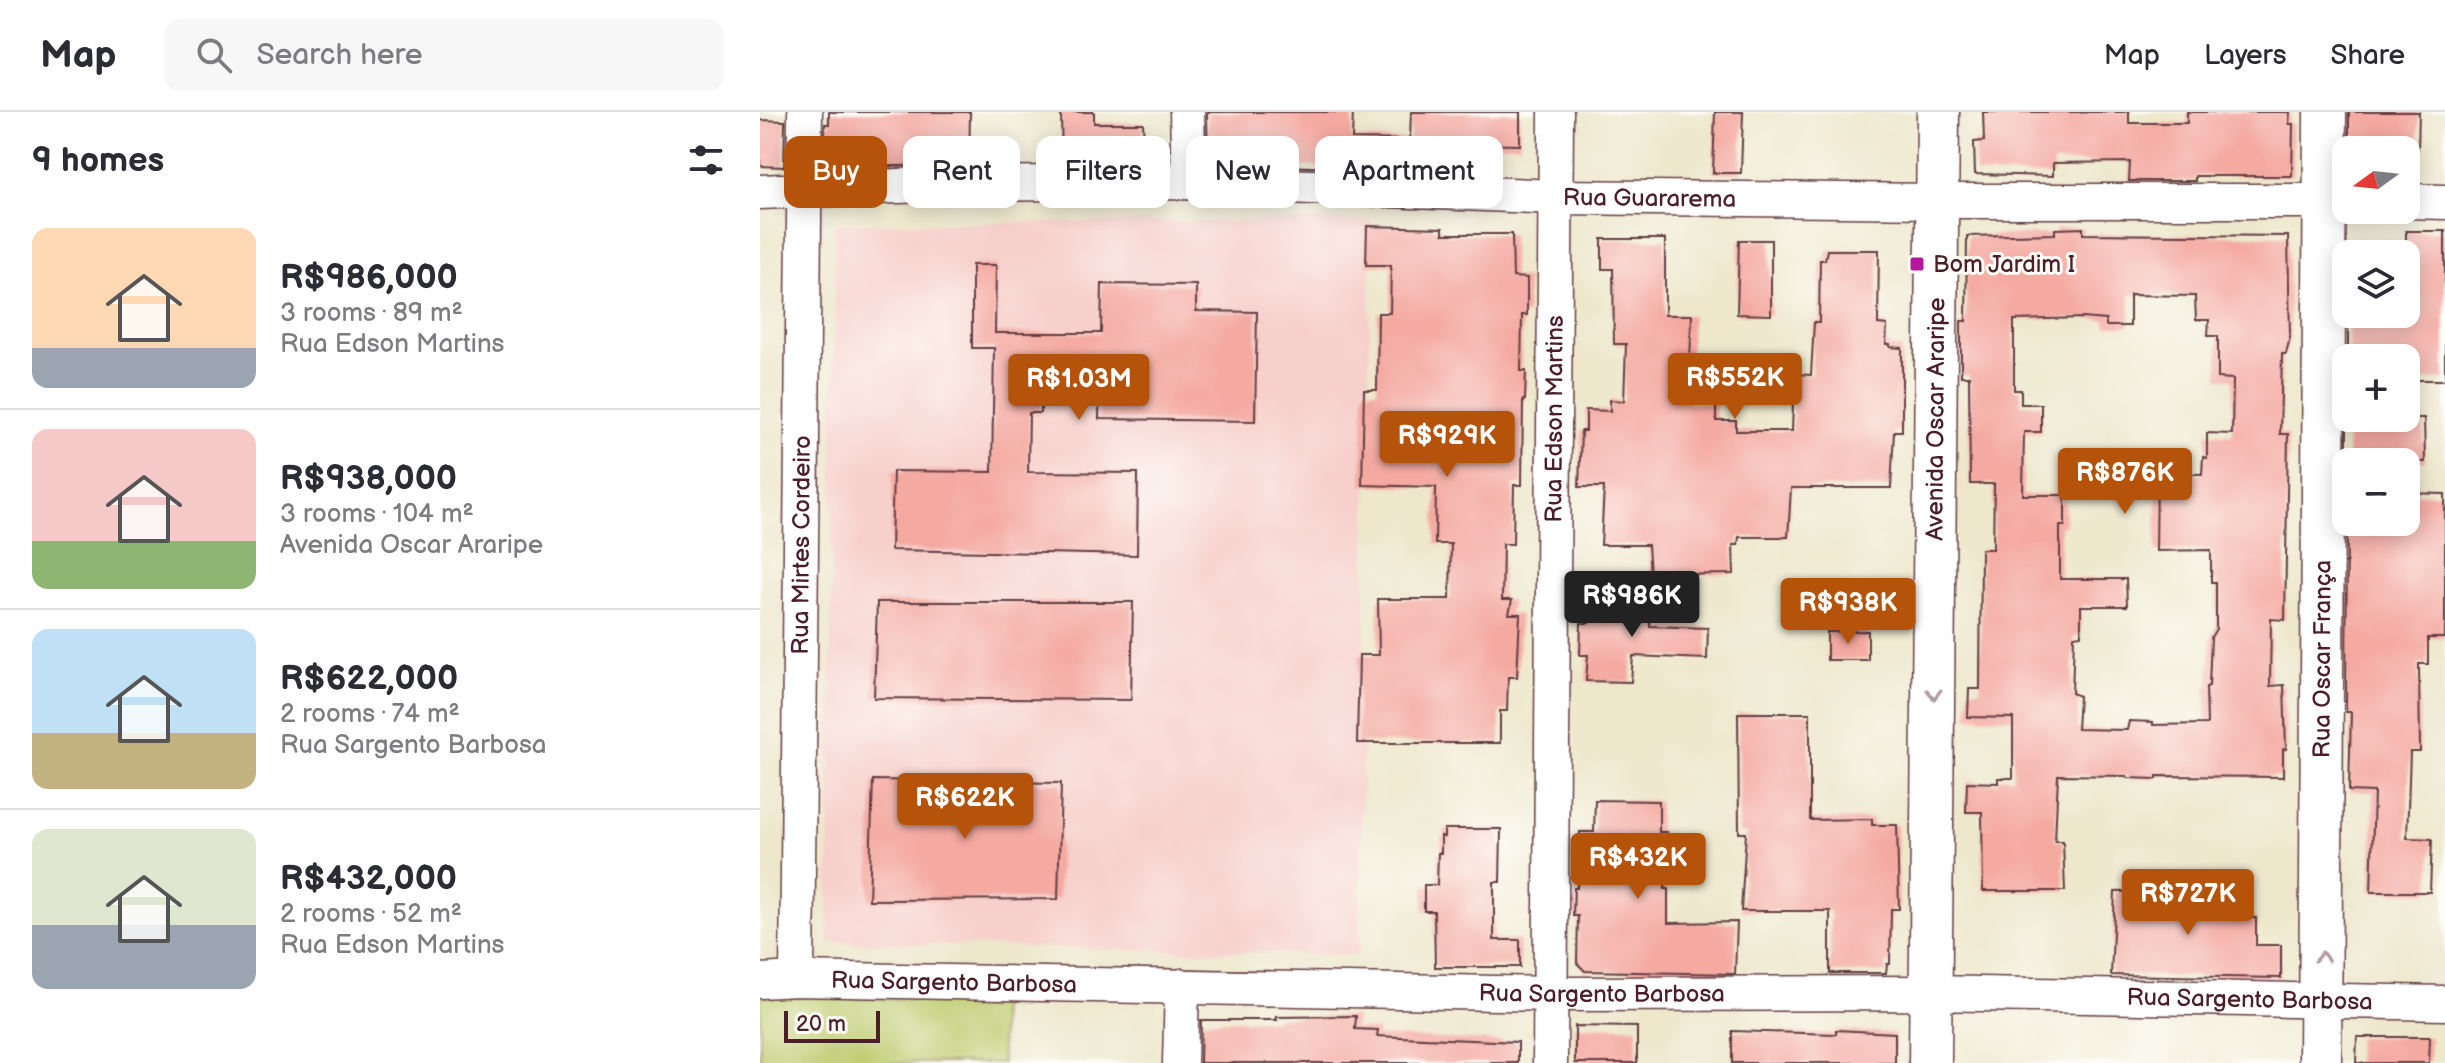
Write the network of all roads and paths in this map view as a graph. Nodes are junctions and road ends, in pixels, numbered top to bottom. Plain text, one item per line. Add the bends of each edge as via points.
1 (805, 112) edge
2 (1187, 112) edge
3 (1556, 112) edge
4 (1938, 112) edge
5 (2325, 112) edge
6 (805, 136) edge
7 (1188, 136) edge
8 (2332, 169) edge
9 (1186, 182) edge
10 (1299, 186) edge
11 (887, 187) edge
12 (784, 191) edge
13 (760, 192) edge
14 (1557, 197) junction
15 (1938, 201) junction
16 (2332, 201) edge
17 (2420, 201) edge
18 (2445, 202) edge
19 (804, 208) edge
20 (2336, 224) edge
21 (797, 979) junction
22 (760, 981) edge
23 (1182, 986) junction
24 (1932, 993) junction
25 (1551, 994) junction
26 (2322, 1002) junction
27 (2445, 1003) edge
28 (1180, 1063) edge
29 (1550, 1063) edge
30 (1930, 1063) edge
31 (2320, 1063) edge

1 - 6 street, Rua Mirtes Cordeiro
2 - 7 street
3 - 14 street, Rua Edson Martins
4 - 15 street, Avenida Oscar Araripe
5 - 8 street, Rua Oscar França
9 - 11 street, Rua Guararema
10 - 14 street, Rua Guararema
12 - 13 street, Rua Guararema
14 - 15 street, Rua Guararema
14 - 25 street, Rua Edson Martins
15 - 16 street, Rua Guararema
15 -> 24 street, Avenida Oscar Araripe
17 - 18 street
19 - 21 street, Rua Mirtes Cordeiro
26 -> 20 street, Rua Oscar França
21 - 22 street, Rua Sargento Barbosa
21 - 23 street, Rua Sargento Barbosa
23 - 25 street, Rua Sargento Barbosa
23 - 28 street
24 - 25 street, Rua Sargento Barbosa
24 - 26 street, Rua Sargento Barbosa
24 - 30 street, Avenida Oscar Araripe
25 - 29 street, Rua Edson Martins
26 - 27 street, Rua Sargento Barbosa
26 - 31 street, Rua Oscar França

